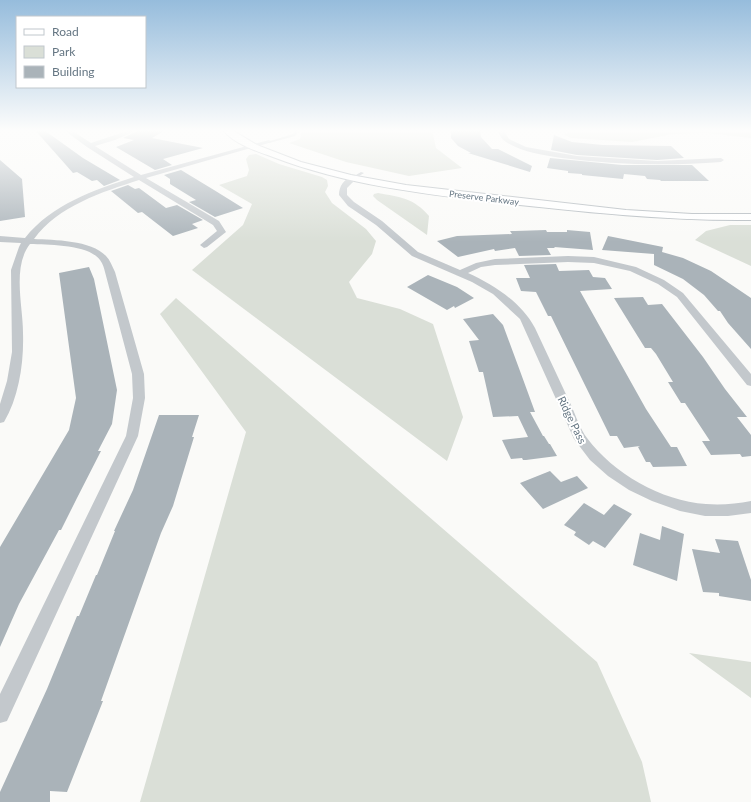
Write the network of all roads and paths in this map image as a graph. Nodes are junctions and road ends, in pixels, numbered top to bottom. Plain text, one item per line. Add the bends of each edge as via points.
1 (124, 167) edge
2 (175, 167) edge
3 (310, 167) edge
4 (334, 167) edge
5 (358, 176) junction
6 (140, 177) junction
7 (370, 182) junction
8 (344, 195) junction
9 (751, 210) edge
10 (751, 217) edge
11 (0, 239) edge
12 (24, 241) junction
13 (204, 245) dead end
14 (460, 273) junction
15 (751, 382) edge
16 (0, 419) edge
17 (751, 507) edge
18 (0, 714) edge

1 - 6 street
2 - 6 street
3 - 5 street, Preserve Parkway via 332,174
4 - 5 street, Preserve Parkway
5 - 7 street, Preserve Parkway
5 - 8 street via 344,184
5 - 9 street, Preserve Parkway via 599,204 649,208
6 - 12 street via 100,190 63,209
6 - 13 street via 216,223 222,232
7 - 8 street via 352,187
7 - 10 street, Preserve Parkway via 445,194 594,210 673,216
8 - 14 street, Ridge Pass via 351,204 379,223 415,254
11 - 12 street
12 - 16 street via 18,255 16,270 16,365 8,402
12 - 18 street via 80,247 98,254 106,261 134,359 140,390 129,442
14 - 15 street via 495,262 560,259 594,260 633,269 661,282 680,295
14 - 17 street, Ridge Pass via 496,292 524,318 580,439 606,467 624,481 651,495 684,505 728,512

